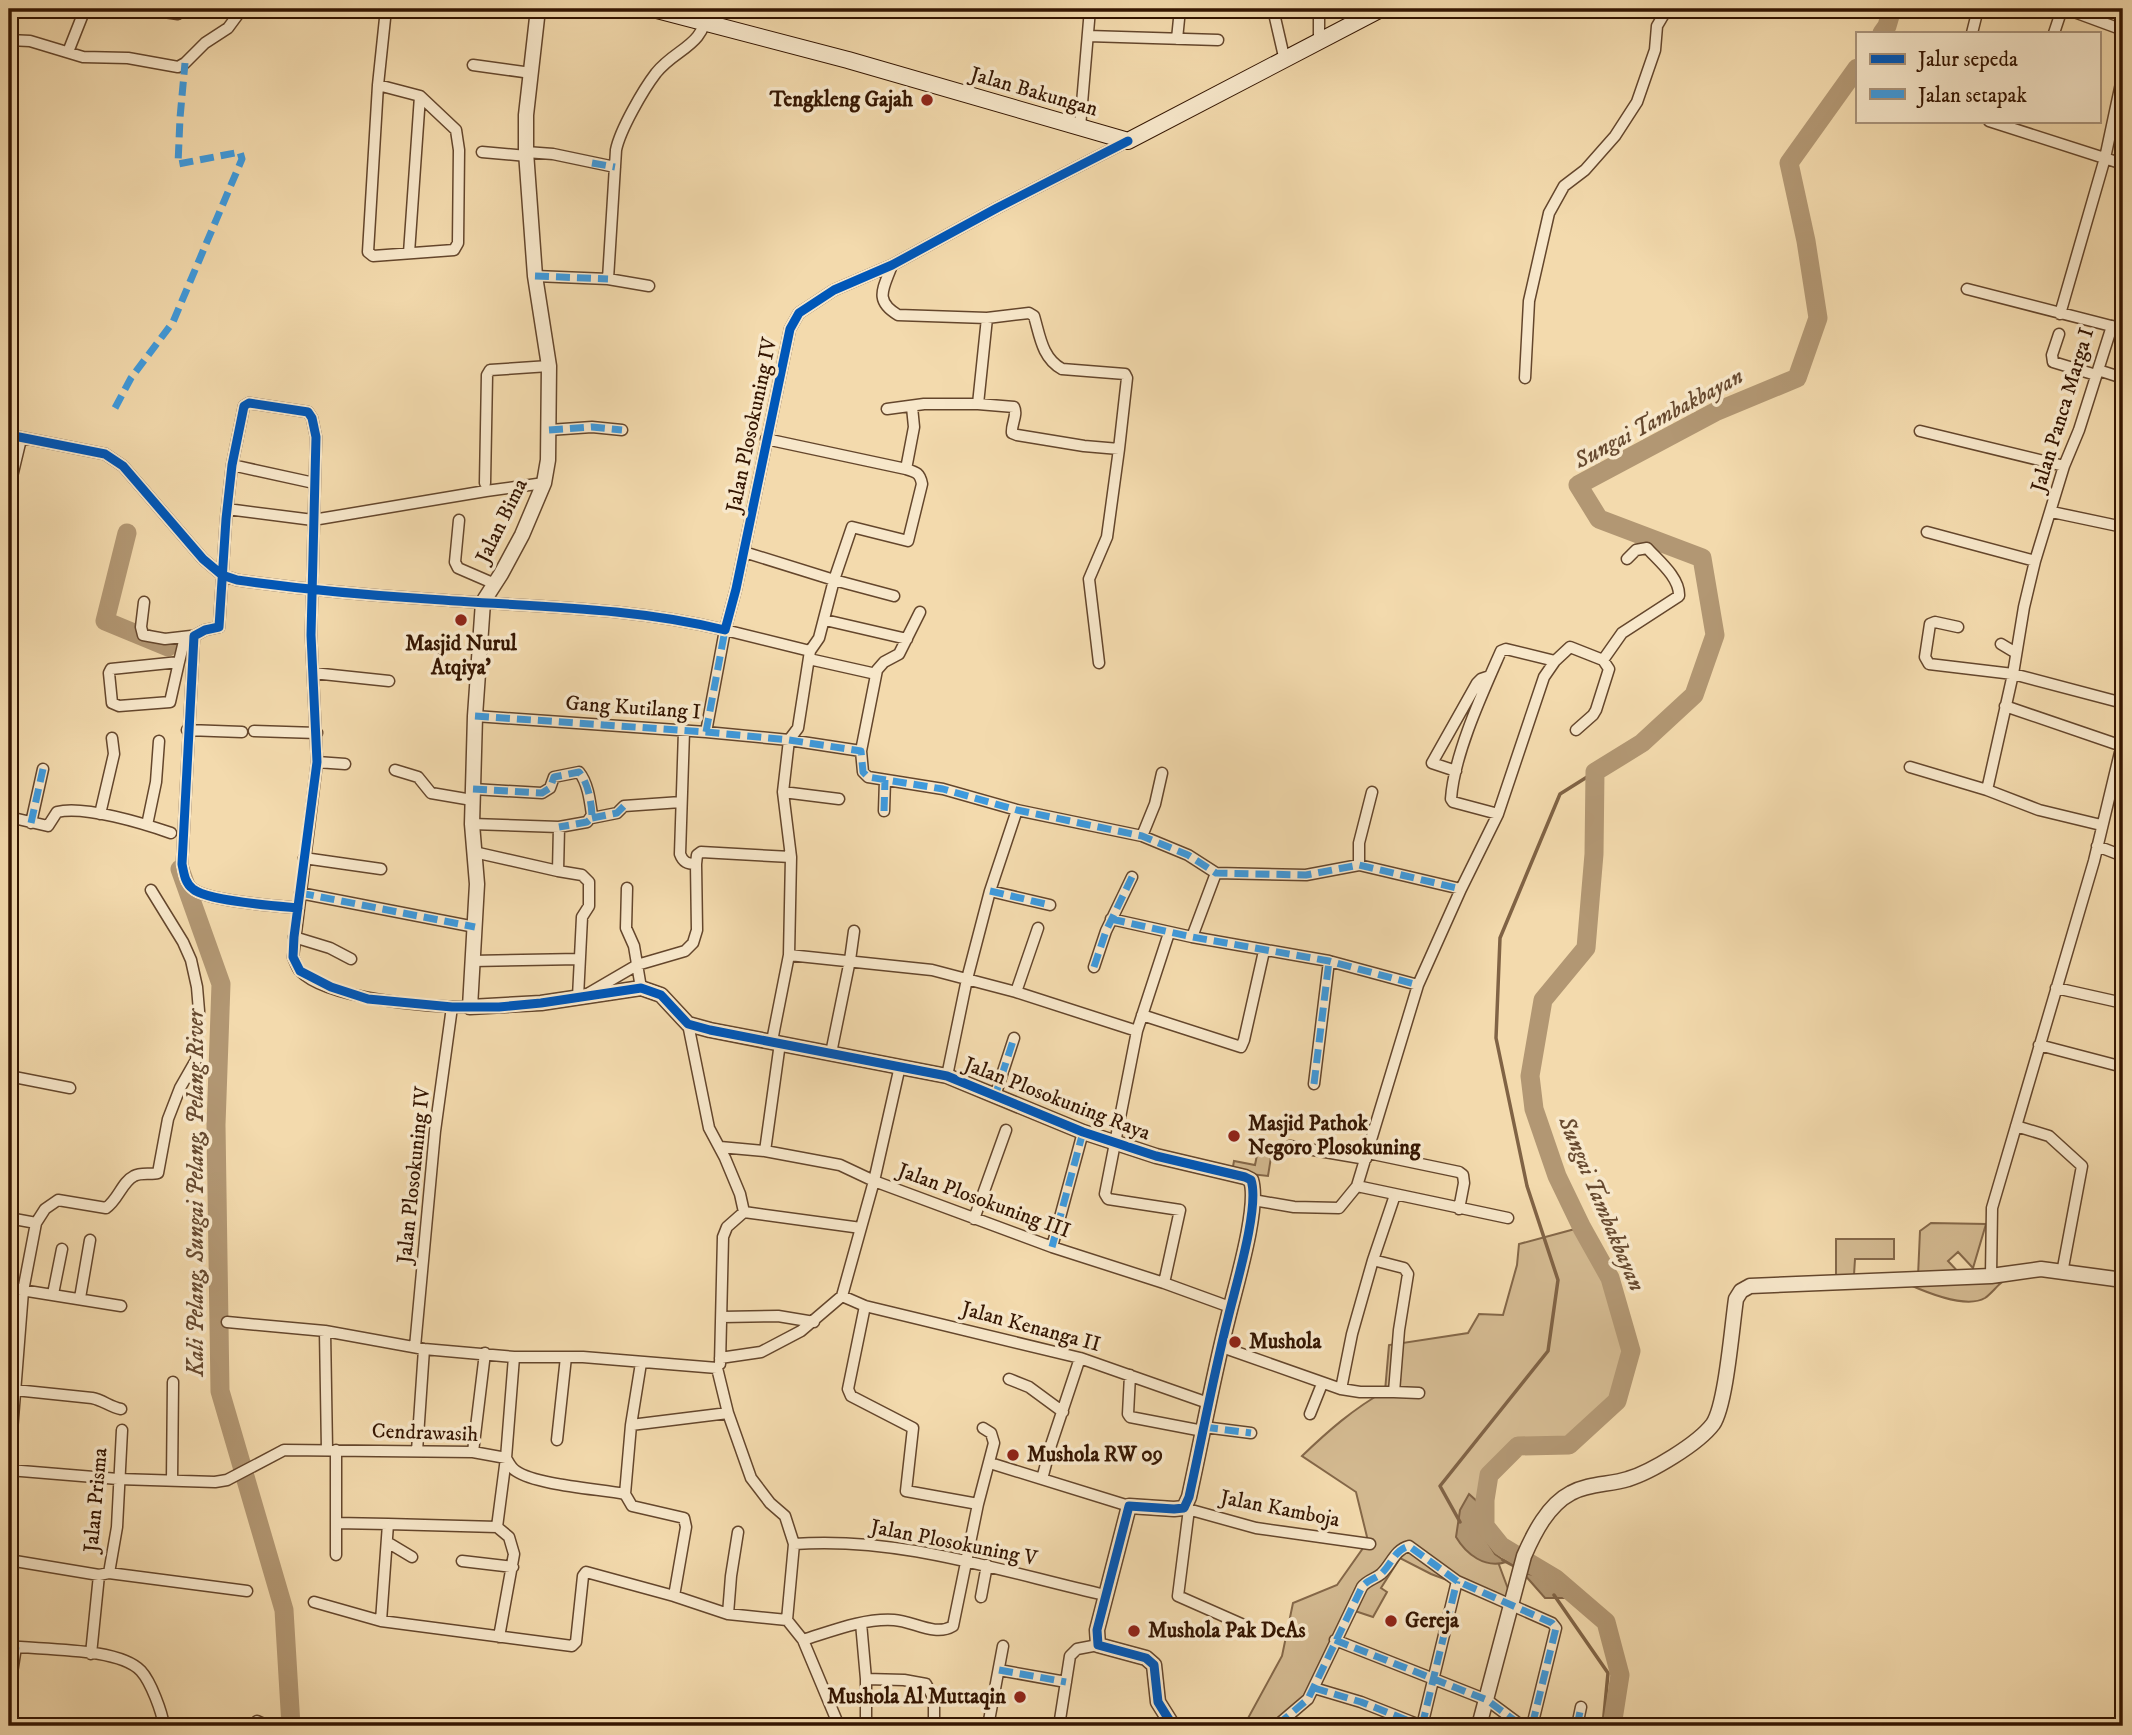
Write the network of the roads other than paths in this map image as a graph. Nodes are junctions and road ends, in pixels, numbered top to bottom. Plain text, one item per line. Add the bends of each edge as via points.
1 (85, 9) edge
2 (143, 9) edge
3 (182, 9) edge
4 (242, 9) edge
5 (386, 9) edge
6 (538, 9) edge
7 (653, 9) edge
8 (1090, 9) edge
9 (1180, 9) edge
10 (1273, 9) edge
11 (1320, 9) edge
12 (1381, 9) edge
13 (1667, 9) edge
14 (1978, 9) edge
15 (2064, 9) edge
16 (707, 15) edge
17 (2123, 30) edge
18 (1972, 32) edge
19 (2054, 32) edge
20 (1088, 36) junction
21 (1177, 39) junction
22 (9, 40) edge
23 (1217, 40) dead end
24 (1320, 41) junction
25 (68, 52) junction
26 (1286, 61) junction
27 (473, 65) dead end
28 (531, 73) junction
29 (2123, 74) edge
30 (378, 85) junction
31 (420, 96) junction
32 (2120, 115) edge
33 (1992, 122) edge
34 (1080, 127) junction
35 (1097, 132) junction
36 (1128, 141) junction
37 (482, 152) dead end
38 (526, 154) junction
39 (1100, 154) junction
40 (2105, 158) junction
41 (2123, 164) edge
42 (615, 167) junction
43 (409, 253) junction
44 (892, 265) junction
45 (535, 276) junction
46 (608, 279) junction
47 (649, 286) dead end
48 (1967, 289) dead end
49 (2060, 314) junction
50 (987, 318) junction
51 (2118, 328) edge
52 (2059, 334) dead end
53 (549, 366) junction
54 (2097, 372) junction
55 (1525, 378) dead end
56 (2123, 378) edge
57 (978, 404) junction
58 (912, 407) junction
59 (887, 409) dead end
60 (549, 430) junction
61 (622, 430) dead end
62 (1920, 431) dead end
63 (9, 435) edge
64 (22, 439) junction
65 (765, 439) junction
66 (1119, 449) junction
67 (232, 465) junction
68 (2064, 466) junction
69 (906, 469) junction
70 (314, 483) junction
71 (485, 483) dead end
72 (544, 483) junction
73 (9, 489) edge
74 (227, 509) junction
75 (2052, 512) junction
76 (313, 520) junction
77 (459, 520) dead end
78 (2123, 527) edge
79 (1927, 532) dead end
80 (744, 552) junction
81 (1627, 559) dead end
82 (2035, 561) junction
83 (222, 575) junction
84 (834, 580) junction
85 (495, 584) junction
86 (312, 589) junction
87 (894, 596) dead end
88 (144, 602) dead end
89 (483, 602) junction
90 (920, 612) dead end
91 (825, 620) junction
92 (1958, 627) dead end
93 (725, 630) junction
94 (189, 636) junction
95 (907, 639) junction
96 (2001, 644) dead end
97 (2016, 653) junction
98 (810, 655) junction
99 (1603, 660) junction
100 (179, 662) junction
101 (1555, 662) junction
102 (1099, 663) dead end
103 (313, 674) junction
104 (876, 674) junction
105 (2012, 674) junction
106 (1490, 676) junction
107 (388, 681) dead end
108 (2123, 703) edge
109 (2005, 706) junction
110 (475, 716) junction
111 (187, 730) junction
112 (1576, 730) dead end
113 (684, 731) junction
114 (317, 733) junction
115 (706, 733) junction
116 (112, 738) dead end
117 (789, 740) junction
118 (159, 741) dead end
119 (2122, 743) edge
120 (861, 751) junction
121 (317, 762) junction
122 (345, 764) dead end
123 (1910, 767) dead end
124 (2120, 768) edge
125 (43, 769) dead end
126 (395, 770) dead end
127 (1456, 771) junction
128 (1162, 773) dead end
129 (885, 780) junction
130 (1987, 790) junction
131 (783, 792) junction
132 (1372, 792) dead end
133 (473, 795) junction
134 (839, 799) dead end
135 (681, 802) junction
136 (1017, 810) junction
137 (884, 811) dead end
138 (1497, 814) junction
139 (102, 815) junction
140 (9, 817) edge
141 (592, 818) junction
142 (31, 823) junction
143 (472, 824) junction
144 (147, 825) junction
145 (2101, 825) junction
146 (559, 827) junction
147 (172, 833) dead end
148 (1142, 836) junction
149 (2097, 846) junction
150 (474, 852) junction
151 (791, 856) junction
152 (2123, 856) edge
153 (304, 858) junction
154 (696, 864) junction
155 (1359, 865) junction
156 (382, 869) dead end
157 (558, 871) junction
158 (1216, 873) junction
159 (1132, 877) dead end
160 (627, 888) dead end
161 (1461, 889) junction
162 (150, 890) dead end
163 (990, 891) junction
164 (300, 893) junction
165 (1050, 905) dead end
166 (298, 908) junction
167 (1111, 919) junction
168 (475, 927) junction
169 (1038, 928) dead end
170 (854, 930) dead end
171 (1169, 933) junction
172 (294, 937) junction
173 (1192, 937) junction
174 (1264, 951) junction
175 (789, 955) junction
176 (351, 959) dead end
177 (580, 959) junction
178 (850, 960) junction
179 (472, 961) junction
180 (1329, 961) junction
181 (1094, 967) dead end
182 (637, 968) junction
183 (967, 979) junction
184 (1418, 985) junction
185 (641, 988) junction
186 (2056, 988) junction
187 (1016, 992) junction
188 (581, 997) junction
189 (2123, 1003) edge
190 (452, 1007) junction
191 (470, 1007) junction
192 (1142, 1015) junction
193 (688, 1024) junction
194 (1138, 1031) junction
195 (1014, 1038) dead end
196 (776, 1042) junction
197 (2039, 1045) junction
198 (831, 1053) junction
199 (900, 1066) junction
200 (2123, 1067) edge
201 (9, 1076) edge
202 (947, 1076) junction
203 (1314, 1084) dead end
204 (70, 1088) dead end
205 (995, 1096) junction
206 (2016, 1126) junction
207 (1006, 1130) dead end
208 (1083, 1132) junction
209 (1115, 1142) junction
210 (1290, 1146) dead end
211 (720, 1147) junction
212 (765, 1151) junction
213 (1367, 1156) junction
214 (874, 1181) junction
215 (1357, 1186) junction
216 (1395, 1195) junction
217 (1253, 1200) junction
218 (1459, 1209) junction
219 (744, 1212) junction
220 (9, 1218) edge
221 (1508, 1218) dead end
222 (974, 1219) junction
223 (36, 1223) junction
224 (861, 1228) junction
225 (90, 1240) dead end
226 (1052, 1247) junction
227 (62, 1249) dead end
228 (1373, 1260) junction
229 (2062, 1273) junction
230 (1991, 1276) junction
231 (2123, 1280) edge
232 (1164, 1283) junction
233 (9, 1288) edge
234 (23, 1291) junction
235 (53, 1294) junction
236 (842, 1296) junction
237 (80, 1298) junction
238 (864, 1306) junction
239 (121, 1307) dead end
240 (1230, 1307) junction
241 (722, 1317) junction
242 (228, 1322) dead end
243 (814, 1322) junction
244 (325, 1331) junction
245 (1222, 1347) junction
246 (420, 1348) junction
247 (485, 1353) junction
248 (514, 1357) junction
249 (566, 1357) junction
250 (720, 1358) junction
251 (1080, 1358) junction
252 (640, 1363) junction
253 (719, 1371) junction
254 (1130, 1375) junction
255 (1009, 1380) dead end
256 (173, 1382) dead end
257 (1322, 1384) junction
258 (1340, 1389) junction
259 (15, 1390) junction
260 (1394, 1392) junction
261 (1419, 1393) dead end
262 (1208, 1403) junction
263 (121, 1409) dead end
264 (1063, 1412) junction
265 (728, 1413) junction
266 (1310, 1414) dead end
267 (631, 1425) junction
268 (983, 1428) dead end
269 (1204, 1429) junction
270 (122, 1430) dead end
271 (1251, 1433) dead end
272 (557, 1440) dead end
273 (331, 1450) junction
274 (417, 1451) junction
275 (473, 1452) junction
276 (506, 1458) junction
277 (990, 1463) junction
278 (9, 1469) edge
279 (118, 1479) junction
280 (1042, 1479) junction
281 (172, 1480) junction
282 (625, 1494) junction
283 (978, 1504) junction
284 (1129, 1506) junction
285 (1186, 1508) junction
286 (336, 1522) junction
287 (388, 1524) junction
288 (498, 1527) junction
289 (738, 1532) dead end
290 (387, 1542) junction
291 (794, 1544) junction
292 (1370, 1544) dead end
293 (336, 1555) dead end
294 (412, 1557) dead end
295 (9, 1560) edge
296 (462, 1561) dead end
297 (966, 1561) junction
298 (987, 1565) junction
299 (513, 1567) junction
300 (104, 1574) junction
301 (1457, 1581) junction
302 (247, 1591) dead end
303 (1105, 1595) junction
304 (674, 1596) junction
305 (981, 1597) dead end
306 (314, 1602) dead end
307 (1510, 1606) junction
308 (728, 1614) junction
309 (787, 1620) junction
310 (381, 1621) junction
311 (861, 1623) junction
312 (1246, 1626) dead end
313 (499, 1637) junction
314 (803, 1640) junction
315 (1335, 1640) junction
316 (1098, 1645) junction
317 (13, 1646) edge
318 (1003, 1646) dead end
319 (91, 1654) junction
320 (999, 1670) junction
321 (1434, 1678) junction
322 (866, 1679) junction
323 (1066, 1682) junction
324 (1314, 1688) junction
325 (9, 1692) edge
326 (1487, 1700) junction
327 (1581, 1707) dead end
328 (257, 1721) dead end
329 (1281, 1724) edge
330 (164, 1726) edge
331 (268, 1726) edge
332 (839, 1726) edge
333 (866, 1726) edge
334 (934, 1726) edge
335 (988, 1726) edge
336 (1059, 1726) edge
337 (1173, 1726) edge
338 (1294, 1726) edge
339 (1422, 1726) edge
340 (1479, 1726) edge
341 (1522, 1726) edge
342 (1532, 1726) edge
343 (1577, 1726) edge

1 - 25 street
2 - 3 street via 178,14
4 - 25 street via 228,28 181,66
5 - 30 street
6 - 28 street, Jalan Bima
7 - 16 main road, Jalan Bakungan
8 - 20 street
9 - 21 street
10 - 26 street
11 - 24 street
12 - 24 main road
13 - 55 street via 1657,26 1655,50 1637,102 1615,136 1564,186 1549,213 1529,301
14 - 18 street
15 - 17 street
15 - 19 street
16 - 34 main road, Jalan Bakungan
16 - 42 street via 699,37 655,74 619,136
20 - 21 street
20 - 34 street
21 - 23 street
22 - 25 street
24 - 26 main road
26 - 36 main road
27 - 28 street
28 - 38 street, Jalan Bima
29 - 32 street, Jalan Panca Marga I
30 - 31 street
30 - 43 street via 368,252 373,256
31 - 43 street
31 - 43 street via 456,130 458,243 449,251
32 - 40 street, Jalan Panca Marga I
33 - 40 street
34 - 35 main road, Jalan Bakungan
35 - 36 main road, Jalan Bakungan
35 - 39 street
36 - 39 street, Jalan Plosokuning IV
37 - 38 street
38 - 42 street via 552,154
38 - 45 street, Jalan Bima
39 - 44 street, Jalan Plosokuning IV
40 - 41 street
40 - 49 street, Jalan Panca Marga I
42 - 46 street
44 - 50 street via 883,291 887,309 898,315
44 - 65 street, Jalan Plosokuning IV via 834,289 799,313 790,329
45 - 46 street
45 - 53 street, Jalan Bima
46 - 47 street
48 - 49 street
49 - 51 street, Jalan Panca Marga I
50 - 57 street
50 - 66 street via 1032,314 1044,350 1054,364 1062,369 1125,374
51 - 54 street, Jalan Panca Marga I
52 - 54 street via 2053,362
53 - 60 street, Jalan Bima
53 - 71 street via 490,370 487,375
54 - 56 street
54 - 68 street, Jalan Panca Marga I
57 - 58 street
57 - 66 street via 1014,407 1012,433 1017,435
58 - 59 street
58 - 69 street via 914,427
60 - 61 street
60 - 72 street, Jalan Bima
62 - 68 street
63 - 64 street
64 - 73 street
64 - 83 street via 105,454 123,466
65 - 69 street
65 - 80 street, Jalan Plosokuning IV
66 - 102 street via 1107,537 1089,579
67 - 70 street
67 - 70 street via 244,406 256,402 308,412 316,437
67 - 74 street
68 - 75 street, Jalan Panca Marga I
69 - 84 street via 916,472 922,484 908,541 852,527
70 - 76 street
72 - 76 street
72 - 85 street, Jalan Bima
74 - 76 street
74 - 83 street
75 - 78 street
75 - 82 street, Jalan Panca Marga I
76 - 86 street
77 - 85 street via 458,568
79 - 82 street
80 - 84 street
80 - 93 street, Jalan Plosokuning IV
81 - 99 street via 1636,550 1647,548 1678,586 1679,596 1622,633
82 - 97 street, Jalan Panca Marga I
83 - 86 street
83 - 94 street via 219,627
84 - 87 street
84 - 91 street
85 - 89 street, Jalan Bima
86 - 89 street
86 - 103 street
88 - 94 street via 141,633 155,639
89 - 93 street via 594,609
89 - 110 street, Jalan Bima
90 - 95 street
91 - 95 street
91 - 98 street
92 - 105 street via 1930,624 1929,664
93 - 98 street
93 - 115 street, Jalan Plosokuning IV
94 - 100 street
94 - 111 street
95 - 104 street via 899,654 880,665
96 - 97 street
97 - 105 street, Jalan Panca Marga I
98 - 104 street
98 - 117 street via 798,728
99 - 101 street via 1570,648
99 - 112 street via 1609,669 1596,709
100 - 100 street via 111,669 112,703 170,702
101 - 106 street via 1506,649
101 - 138 street via 1544,677
103 - 107 street
103 - 114 street
104 - 120 street
105 - 108 street
105 - 109 street, Jalan Panca Marga I
106 - 127 street
106 - 127 street via 1477,683 1432,763
109 - 119 street
109 - 130 street, Jalan Panca Marga I
110 - 113 street, Gang Kutilang I
110 - 133 street, Jalan Bima
111 - 114 street
111 - 166 street via 182,864 187,883 196,892 220,898
113 - 115 street, Gang Kutilang I
113 - 135 street
114 - 121 street
115 - 117 street, Gang Kutilang I
116 - 139 street via 114,754
117 - 120 street, Gang Kutilang I
117 - 131 street
118 - 144 street
119 - 124 street
120 - 129 street via 863,772
121 - 122 street
121 - 153 street
123 - 130 street
124 - 145 street
125 - 142 street
126 - 133 street via 418,777 431,793
127 - 138 street via 1453,802
128 - 148 street
129 - 136 street via 943,789
129 - 137 street
130 - 145 street via 2039,810
131 - 134 street
131 - 151 street
132 - 155 street via 1359,843
133 - 141 street via 542,793 553,778 579,772
133 - 143 street, Jalan Bima
135 - 141 street via 624,806 617,813
135 - 154 street via 680,854 688,864
136 - 148 street
136 - 163 street
138 - 161 street
139 - 142 street via 64,810 57,811 48,825
139 - 144 street
140 - 142 street
141 - 146 street
143 - 146 street
143 - 150 street, Jalan Bima
144 - 147 street
145 - 149 street
146 - 157 street
148 - 158 street via 1188,855
149 - 152 street
149 - 186 street
150 - 157 street
150 - 168 street, Jalan Bima
151 - 154 street via 701,852
151 - 175 street
153 - 156 street
153 - 164 street
154 - 182 street via 694,943
155 - 158 street via 1306,875
155 - 161 street
157 - 177 street via 582,875 589,882
158 - 173 street
159 - 167 street
160 - 182 street via 626,928
161 - 184 street
162 - 223 street via 191,960 199,1011 196,1060 168,1119 161,1166 155,1175 131,1178 106,1208 58,1200
163 - 165 street
163 - 183 street
164 - 166 street
164 - 168 street
166 - 172 street
167 - 171 street
167 - 181 street
168 - 179 street, Jalan Bima
169 - 187 street
170 - 178 street
171 - 173 street
171 - 192 street
172 - 176 street
172 - 190 street via 293,957 300,971 331,987 368,999
173 - 174 street
174 - 180 street
174 - 192 street via 1241,1047
175 - 178 street
175 - 196 street
177 - 179 street
177 - 188 street
178 - 183 street
178 - 198 street
179 - 191 street, Jalan Bima
180 - 184 street
180 - 203 street
182 - 185 street
182 - 188 street
183 - 187 street
183 - 202 street
184 - 213 street
185 - 188 street
185 - 193 street via 661,995
186 - 189 street
186 - 197 street
187 - 194 street
188 - 191 street
190 - 191 street
190 - 246 street, Jalan Plosokuning IV via 435,1131
192 - 194 street
193 - 196 street, Jalan Plosokuning Raya
193 - 211 street via 709,1128
194 - 209 street
195 - 205 street
196 - 198 street, Jalan Plosokuning Raya
196 - 212 street
197 - 200 street
197 - 206 street
198 - 199 street, Jalan Plosokuning Raya
199 - 202 street, Jalan Plosokuning Raya
199 - 214 street
201 - 204 street
202 - 205 street, Jalan Plosokuning Raya
205 - 208 street, Jalan Plosokuning Raya
206 - 229 street via 2049,1136 2082,1167
206 - 230 street via 1992,1208
207 - 222 street
208 - 209 street, Jalan Plosokuning Raya
208 - 226 street
209 - 217 street, Jalan Plosokuning Raya via 1245,1177 1251,1180
209 - 232 street via 1106,1198 1180,1210
210 - 213 street
211 - 212 street, Jalan Plosokuning III
211 - 219 street
212 - 214 street, Jalan Plosokuning III via 840,1165
213 - 215 street
213 - 218 street via 1459,1172 1464,1183
214 - 222 street, Jalan Plosokuning III
214 - 224 street
215 - 216 street
215 - 217 street via 1339,1208
216 - 218 street
216 - 228 street
217 - 240 street
218 - 221 street
219 - 224 street
219 - 241 street via 723,1237
220 - 223 street
222 - 226 street, Jalan Plosokuning III
223 - 234 street
224 - 236 street
225 - 237 street
226 - 232 street, Jalan Plosokuning III
227 - 235 street
228 - 258 street
228 - 260 street via 1404,1268 1408,1274
229 - 230 street via 2041,1269
229 - 231 street
230 - 307 street via 1741,1290 1713,1424 1678,1454 1628,1479 1570,1493 1535,1531
232 - 240 street, Jalan Plosokuning III
233 - 234 street
234 - 235 street
234 - 259 street
235 - 237 street
236 - 238 street, Jalan Kenanga II
236 - 243 street
237 - 239 street
238 - 251 street, Jalan Kenanga II
238 - 283 street via 848,1390 851,1396 913,1428 906,1491
240 - 245 street
241 - 243 street via 778,1316
241 - 250 street
242 - 244 street
243 - 250 street via 761,1352
244 - 246 street
244 - 273 street
245 - 257 street
245 - 262 street
246 - 247 street
246 - 274 street, Jalan Plosokuning IV
247 - 248 street
247 - 275 street
248 - 249 street
248 - 276 street
249 - 252 street
249 - 272 street
250 - 253 street
251 - 254 street, Jalan Kenanga II
251 - 264 street
252 - 253 street via 713,1366
252 - 267 street
253 - 265 street
254 - 262 street, Jalan Kenanga II
254 - 269 street via 1130,1417
255 - 264 street via 1028,1387
256 - 281 street
257 - 258 street
257 - 266 street
258 - 260 street
259 - 263 street via 92,1398
259 - 278 street
260 - 261 street
262 - 269 street
264 - 280 street
265 - 267 street
265 - 291 street via 751,1478 785,1516
267 - 282 street
268 - 277 street via 993,1438
269 - 271 street
269 - 285 street
270 - 279 street, Jalan Prisma
273 - 274 street, Cendrawasih
273 - 281 street, Cendrawasih via 284,1450 227,1480
273 - 286 street
274 - 275 street, Cendrawasih
275 - 276 street, Cendrawasih
276 - 282 street, Cendrawasih via 518,1472 541,1481
276 - 288 street
277 - 280 street
277 - 283 street
278 - 279 street
279 - 281 street
279 - 300 street, Jalan Prisma via 117,1527
280 - 284 street
282 - 304 street, Cendrawasih via 632,1506 684,1518 687,1527
283 - 297 street
284 - 285 street
284 - 303 street
285 - 292 street, Jalan Kamboja via 1256,1528
285 - 312 street via 1178,1596
286 - 287 street
286 - 293 street
287 - 288 street
287 - 290 street
288 - 299 street via 509,1537
289 - 308 street
290 - 294 street
290 - 310 street
291 - 297 street, Jalan Plosokuning V via 887,1545
291 - 309 street
295 - 300 street
296 - 299 street
297 - 298 street, Jalan Plosokuning V
297 - 311 street via 955,1623 950,1628 891,1619
298 - 303 street, Jalan Plosokuning V
298 - 305 street
299 - 313 street
300 - 302 street
300 - 319 street, Jalan Prisma via 95,1606
301 - 307 street
301 - 315 street via 1417,1550 1402,1548 1362,1587
301 - 321 street
303 - 316 street
304 - 308 street
304 - 313 street via 586,1572 575,1646
306 - 310 street
307 - 326 street
307 - 342 street via 1556,1628
308 - 309 street
309 - 314 street
310 - 313 street
311 - 314 street
311 - 322 street
314 - 332 street
315 - 321 street
315 - 324 street
316 - 323 street via 1072,1651
316 - 337 street via 1146,1658 1154,1665 1158,1702
317 - 319 street
317 - 325 street
318 - 320 street
319 - 330 street via 114,1658 141,1671
320 - 323 street
320 - 335 street
321 - 326 street
321 - 339 street
322 - 333 street
322 - 334 street via 926,1684 934,1699
323 - 336 street
324 - 329 street
324 - 339 street
326 - 340 street
326 - 341 street
327 - 343 street
328 - 331 street
329 - 338 street

